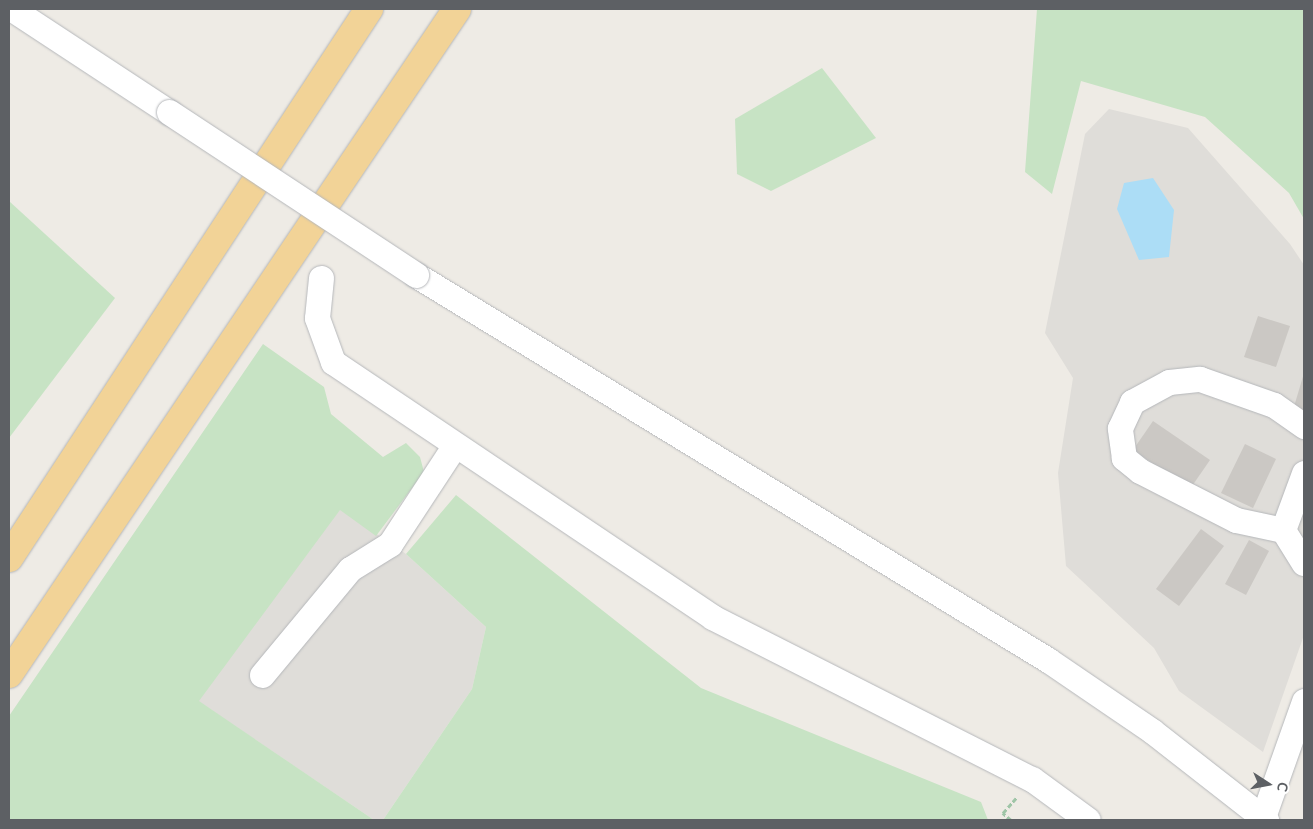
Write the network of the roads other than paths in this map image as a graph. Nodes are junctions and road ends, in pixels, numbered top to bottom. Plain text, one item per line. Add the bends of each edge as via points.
1 (12, 9) edge
2 (369, 9) edge
3 (457, 9) edge
4 (321, 278) dead end
5 (1304, 426) edge
6 (455, 445) junction
7 (1304, 473) edge
8 (1283, 530) junction
9 (9, 558) edge
10 (1304, 563) edge
11 (9, 674) edge
12 (262, 675) dead end
13 (1304, 701) edge
14 (1264, 819) edge
15 (1088, 820) edge

1 - 14 street, bridge via 416,275 1040,655 1152,731
2 - 9 highway
3 - 11 highway
4 - 6 street via 317,318 333,362
5 - 8 street via 1274,405 1200,379 1169,382 1132,402 1120,428 1124,458 1140,471 1236,520
6 - 12 street via 390,544 350,568
6 - 15 street via 712,616 1032,780
7 - 8 street
8 - 10 street
13 - 14 street

